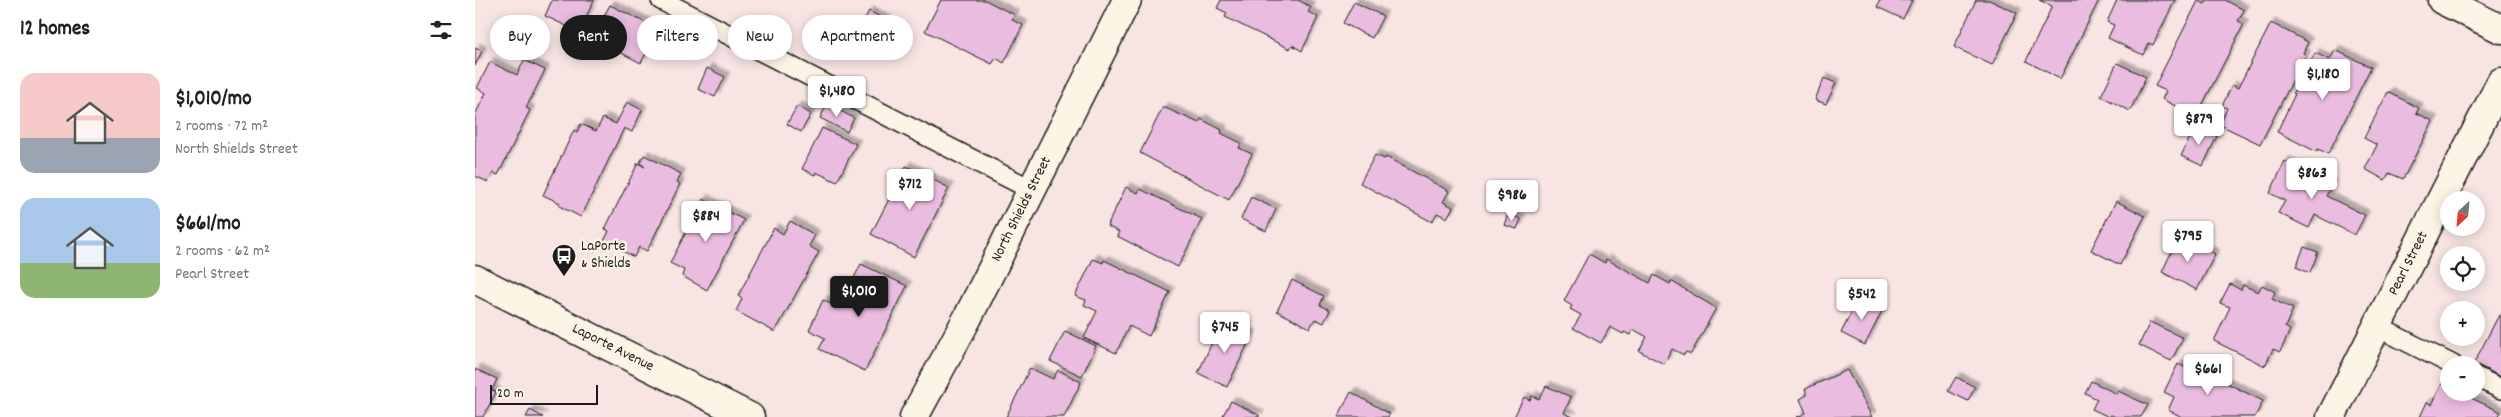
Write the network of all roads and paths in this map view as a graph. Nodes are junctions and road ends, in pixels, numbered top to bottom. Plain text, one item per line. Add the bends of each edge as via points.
1 (661, 0) edge
2 (1127, 0) edge
3 (2442, 0) edge
4 (694, 7) edge
5 (2501, 29) edge
6 (2501, 82) edge
7 (1032, 190) junction
8 (475, 280) edge
9 (2376, 326) junction
10 (2440, 358) edge
11 (2485, 381) edge
12 (2501, 389) edge
13 (750, 417) edge
14 (915, 417) edge
15 (2331, 417) edge

1 - 4 lane
2 - 7 street, North Shields Street
3 - 5 street
4 - 7 lane
6 - 9 street, Pearl Street
7 - 14 street, North Shields Street
8 - 13 street, Laporte Avenue
9 - 10 lane
9 - 15 street, Pearl Street
11 - 12 lane

